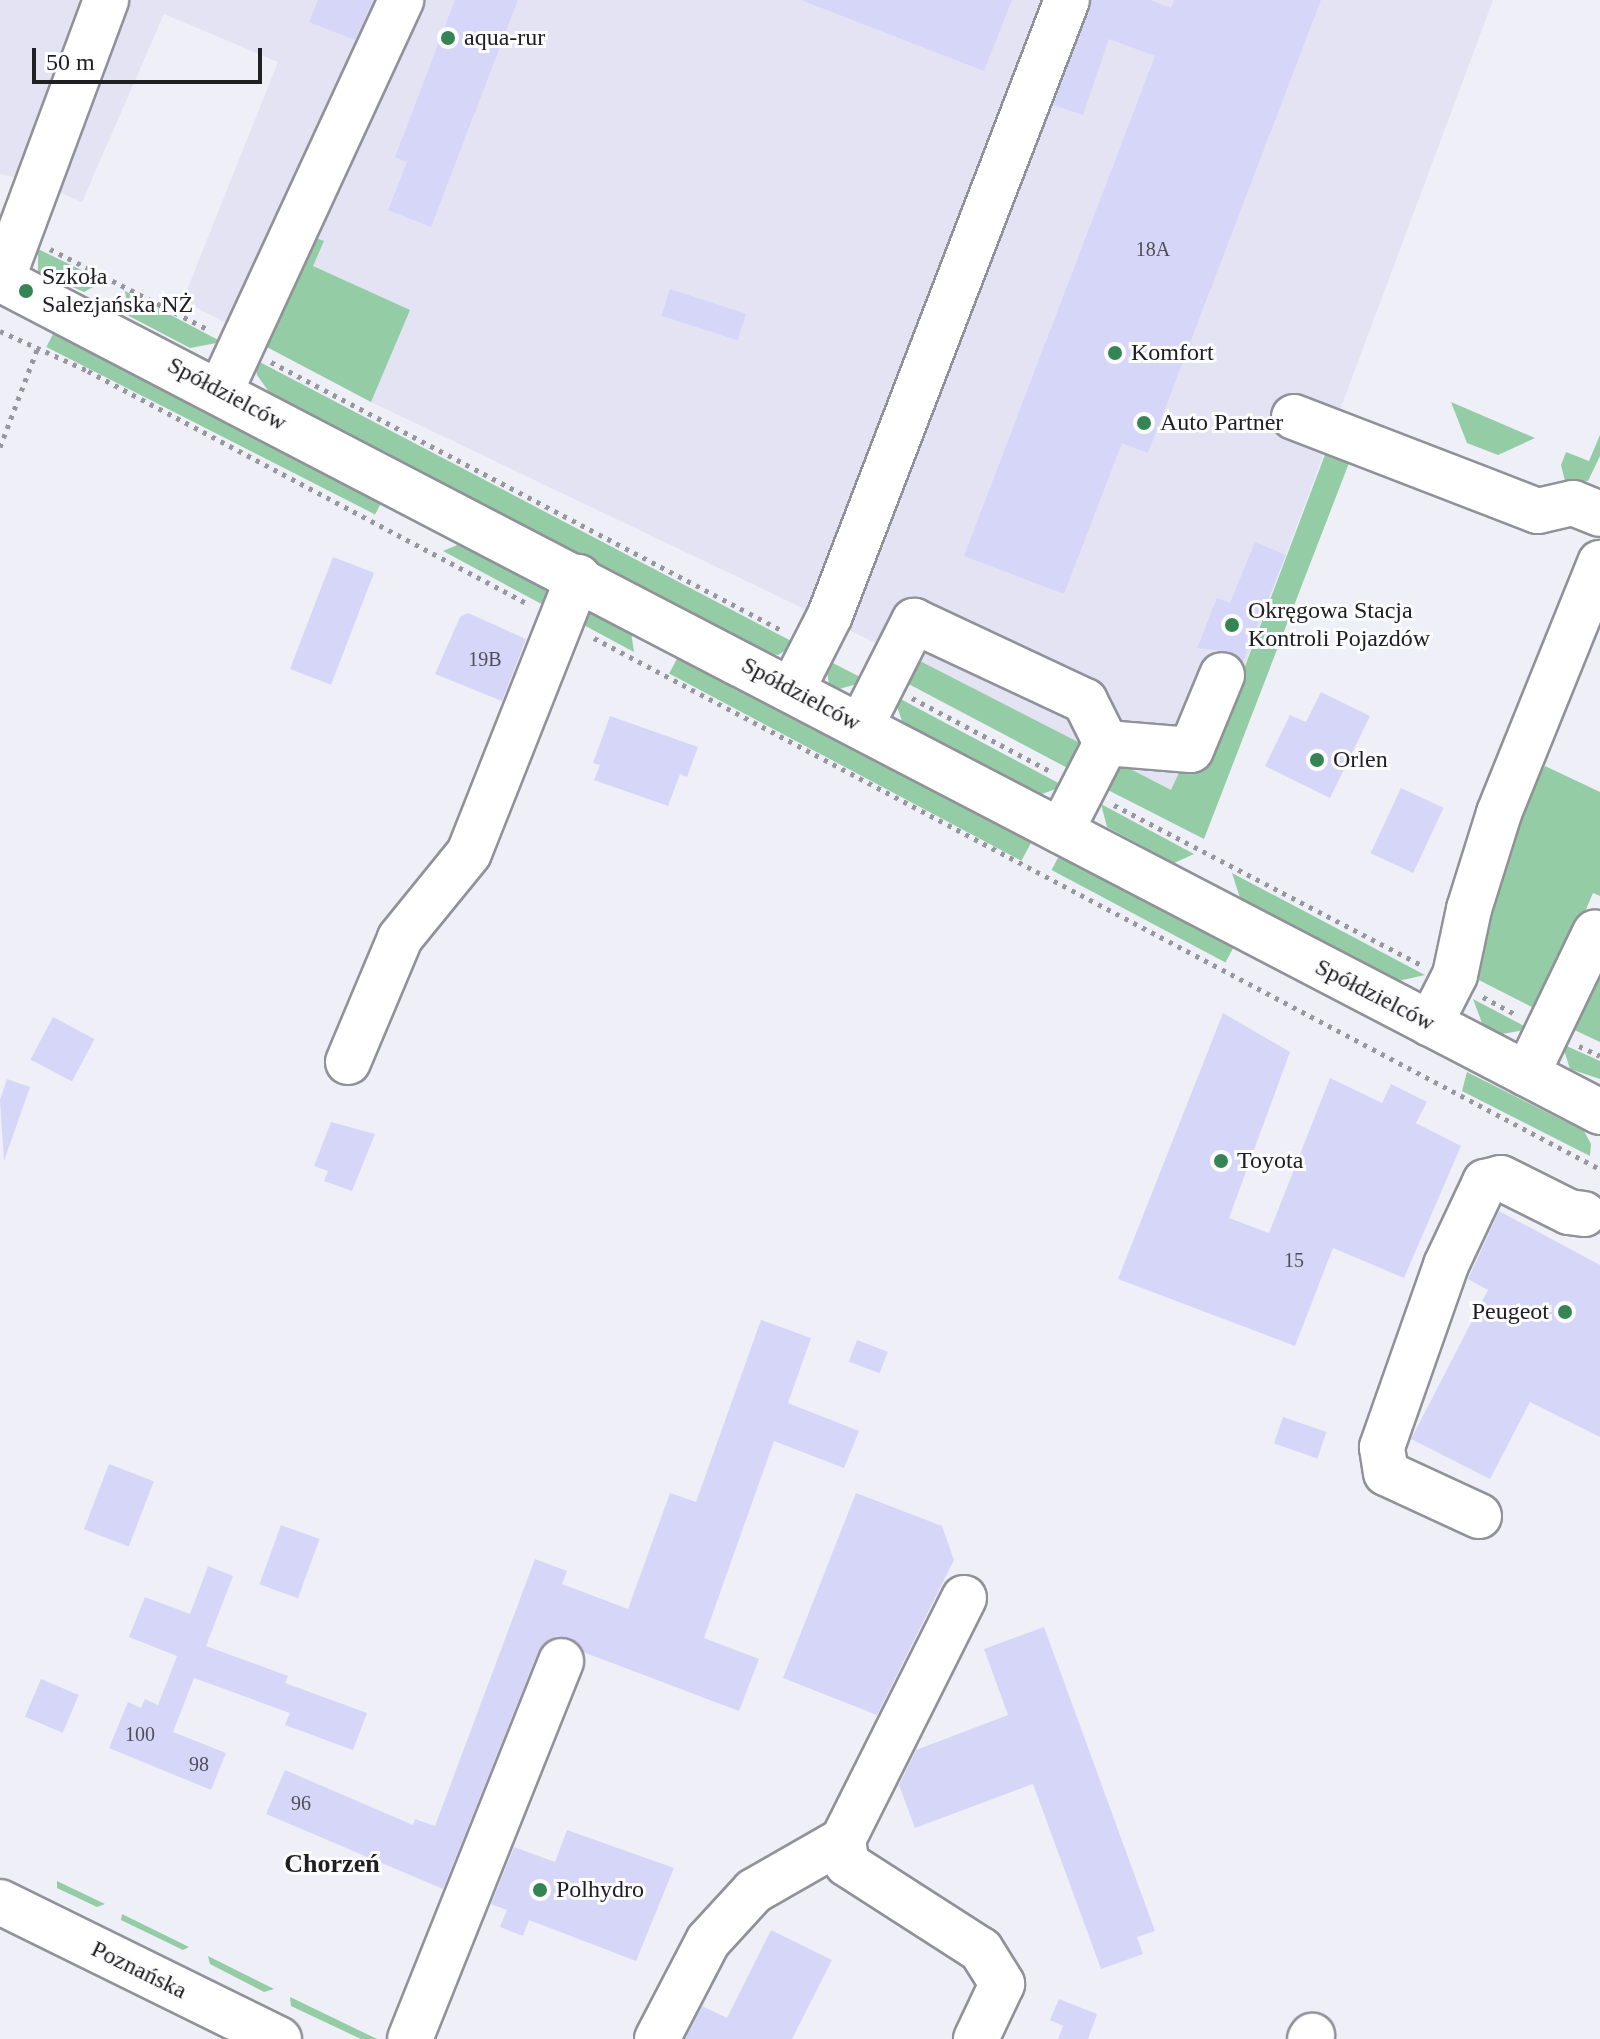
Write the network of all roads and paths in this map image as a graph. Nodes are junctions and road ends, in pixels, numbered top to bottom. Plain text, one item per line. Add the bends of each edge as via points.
1 (106, 0) edge
2 (401, 0) edge
3 (1067, 0) edge
4 (1, 280) edge
5 (56, 305) junction
6 (0, 331) edge
7 (38, 348) junction
8 (221, 390) junction
9 (1294, 417) dead end
10 (0, 447) edge
11 (1600, 514) edge
12 (1600, 563) edge
13 (578, 577) junction
14 (558, 619) junction
15 (1222, 675) dead end
16 (792, 690) junction
17 (861, 726) junction
18 (1106, 743) junction
19 (1061, 831) junction
20 (1595, 933) dead end
21 (1430, 1024) junction
22 (348, 1062) dead end
23 (1527, 1074) junction
24 (1600, 1112) edge
25 (1600, 1169) edge
26 (1584, 1214) dead end
27 (1479, 1516) dead end
28 (964, 1598) dead end
29 (561, 1661) dead end
30 (843, 1840) junction
31 (0, 1902) edge
32 (279, 2039) edge
33 (410, 2039) edge
34 (657, 2039) edge
35 (976, 2039) edge

1 - 4 street
2 - 8 street
3 - 16 street via 830,615
4 - 5 street, Spółdzielców
5 - 7 path
5 - 8 street, Spółdzielców
6 - 7 path
7 - 10 path
7 - 14 path
8 - 13 street, Spółdzielców
9 - 11 street via 1538,511 1573,503
12 - 21 street via 1499,813 1455,975
13 - 14 street
13 - 16 street, Spółdzielców
14 - 22 street via 469,853 400,938
14 - 25 path
15 - 18 street via 1191,750
16 - 17 street, Spółdzielców
17 - 18 street via 914,621 1085,701
17 - 19 street, Spółdzielców
18 - 19 street
19 - 21 street, Spółdzielców
20 - 23 street
21 - 23 street, Spółdzielców
23 - 24 street, Spółdzielców
26 - 27 street via 1569,1212 1501,1178 1485,1182 1446,1265 1387,1433 1382,1456 1386,1473
28 - 30 street
29 - 33 street
30 - 34 street via 754,1891 708,1941
30 - 35 street via 847,1864 981,1950 1002,1984
31 - 32 street, Poznańska

